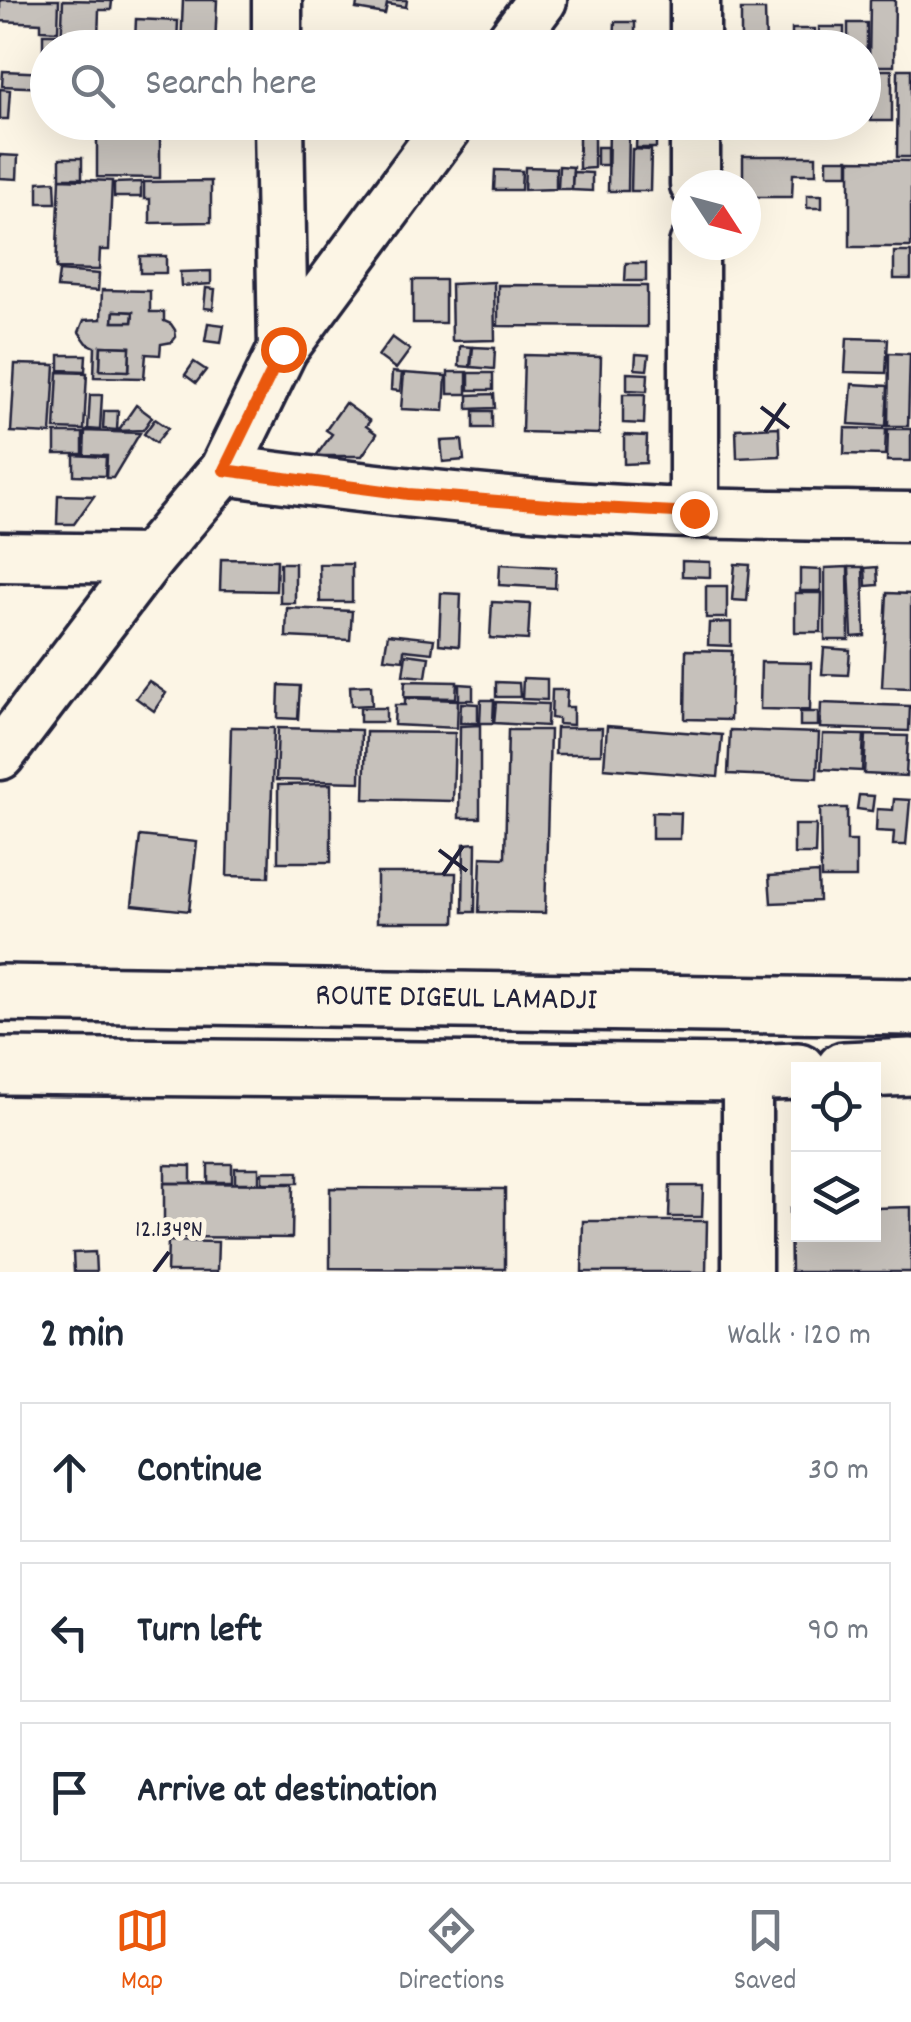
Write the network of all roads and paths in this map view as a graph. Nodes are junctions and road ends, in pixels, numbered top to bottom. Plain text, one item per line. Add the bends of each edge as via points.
1 (276, 0) edge
2 (542, 0) edge
3 (695, 0) edge
4 (277, 30) edge
5 (520, 30) edge
6 (695, 30) edge
7 (279, 140) edge
8 (438, 140) edge
9 (695, 140) edge
10 (694, 170) edge
11 (694, 260) edge
12 (283, 349) junction
13 (224, 470) junction
14 (694, 513) junction
15 (911, 517) edge
16 (0, 557) edge
17 (149, 559) junction
18 (0, 755) edge
19 (0, 993) edge
20 (911, 1007) edge
21 (0, 1066) edge
22 (911, 1067) edge
23 (881, 1068) edge
24 (772, 1072) edge
25 (747, 1272) edge

1 - 4 street
2 - 5 street
3 - 6 street
7 - 12 street
8 - 12 street
9 - 10 street
11 - 14 street
12 - 13 street
13 - 14 street via 408,494
13 - 17 street
14 - 15 street
16 - 17 street
17 - 18 street
19 - 20 main road, ROUTE DIGEUL LAMADJI
21 - 24 main road
22 - 23 main road
24 - 25 street

